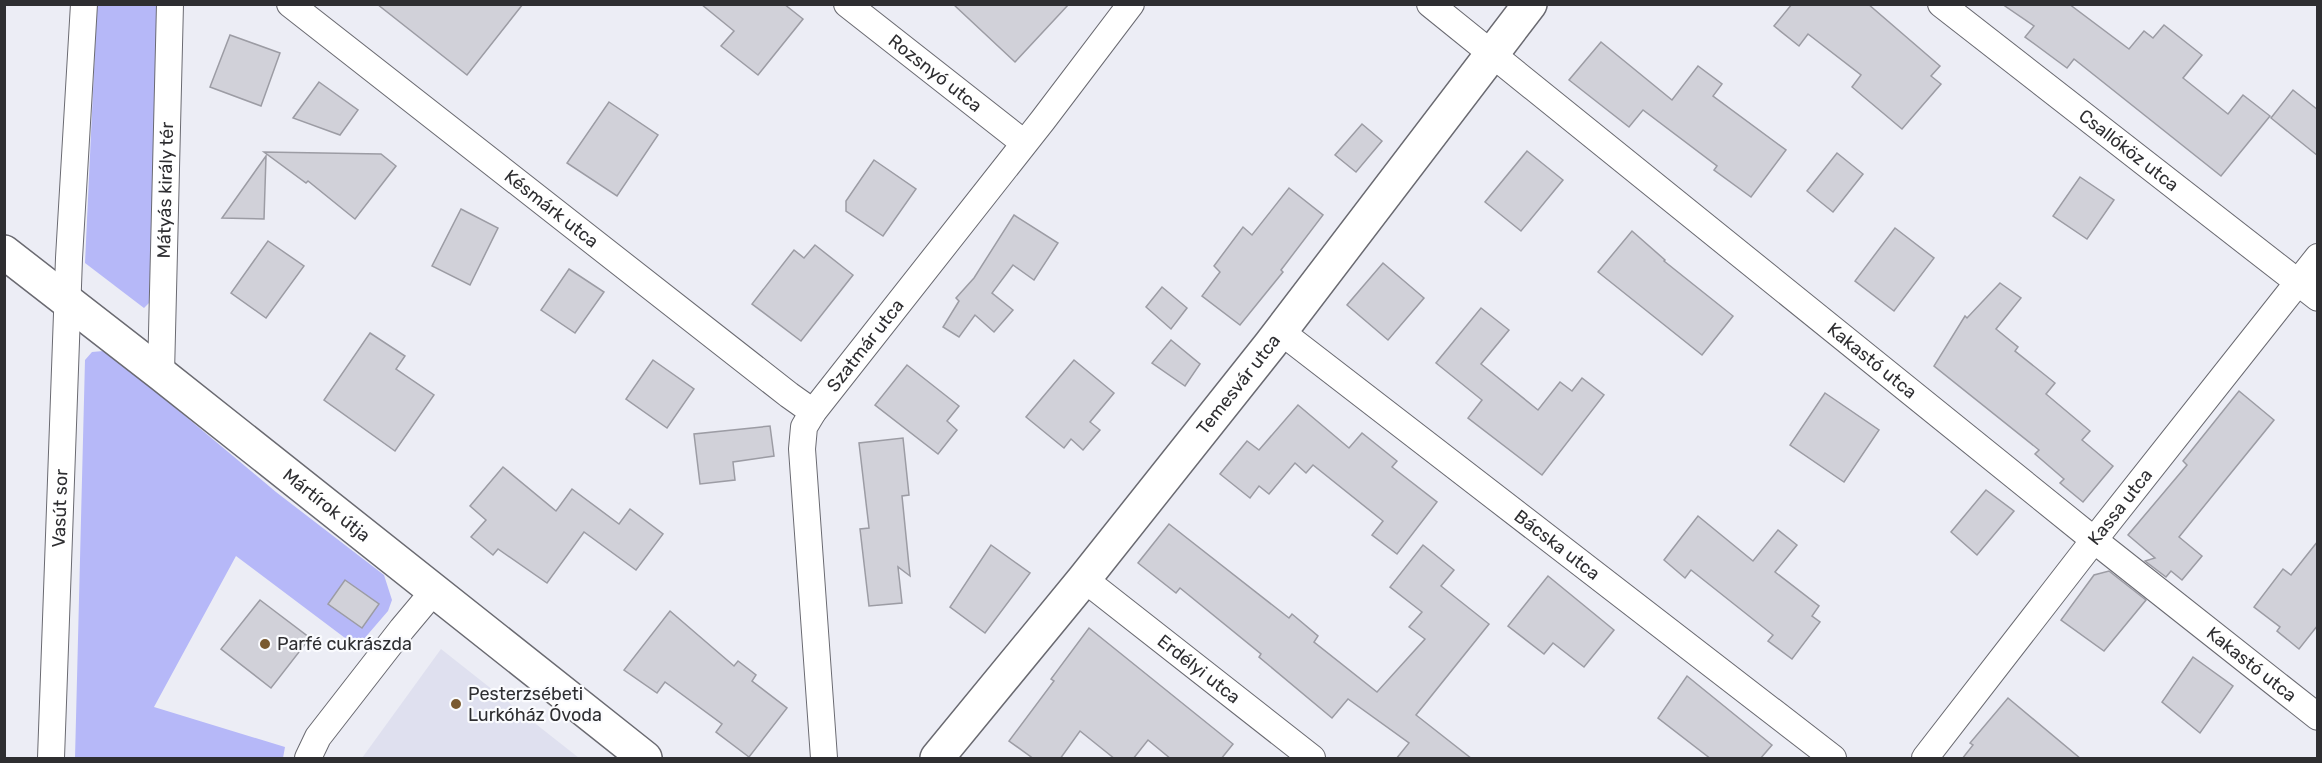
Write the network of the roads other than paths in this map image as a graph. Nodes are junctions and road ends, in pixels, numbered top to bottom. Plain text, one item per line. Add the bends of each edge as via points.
1 (84, 4) edge
2 (170, 4) edge
3 (290, 4) edge
4 (847, 4) edge
5 (1131, 4) edge
6 (1430, 4) edge
7 (1530, 4) edge
8 (1941, 4) edge
9 (1492, 53) junction
10 (1024, 143) junction
11 (4, 252) edge
12 (2318, 257) edge
13 (2298, 283) junction
14 (2318, 298) edge
15 (68, 302) junction
16 (1280, 331) junction
17 (161, 374) junction
18 (813, 412) junction
19 (2094, 540) junction
20 (1084, 579) junction
21 (433, 592) junction
22 (2318, 717) edge
23 (51, 759) edge
24 (308, 759) edge
25 (645, 759) edge
26 (824, 759) edge
27 (938, 759) edge
28 (1312, 759) edge
29 (1833, 759) edge
30 (1925, 759) edge

1 - 15 street, Vasút sor
2 - 17 street, Mátyás király tér
3 - 18 street, Késmárk utca
4 - 10 street, Rozsnyó utca
5 - 10 street, Szatmár utca
6 - 9 street, Kakastó utca
7 - 9 street, Temesvár utca
8 - 13 street, Csallóköz utca
9 - 16 street, Temesvár utca
9 - 19 street, Kakastó utca
10 - 18 street, Szatmár utca
11 - 15 street, Mártírok útja
12 - 13 street, Kassa utca
13 - 14 street, Csallóköz utca
13 - 19 street, Kassa utca
15 - 17 street, Mártírok útja
15 - 23 street, Vasút sor
16 - 20 street, Temesvár utca
16 - 29 street, Bácska utca
17 - 21 street, Mártírok útja
18 - 26 street, Szatmár utca via 804,427 802,449
19 - 22 street, Kakastó utca
19 - 30 street, Kassa utca
20 - 27 street, Temesvár utca
20 - 28 street, Erdélyi utca
21 - 24 street via 318,737
21 - 25 street, Mártírok útja

